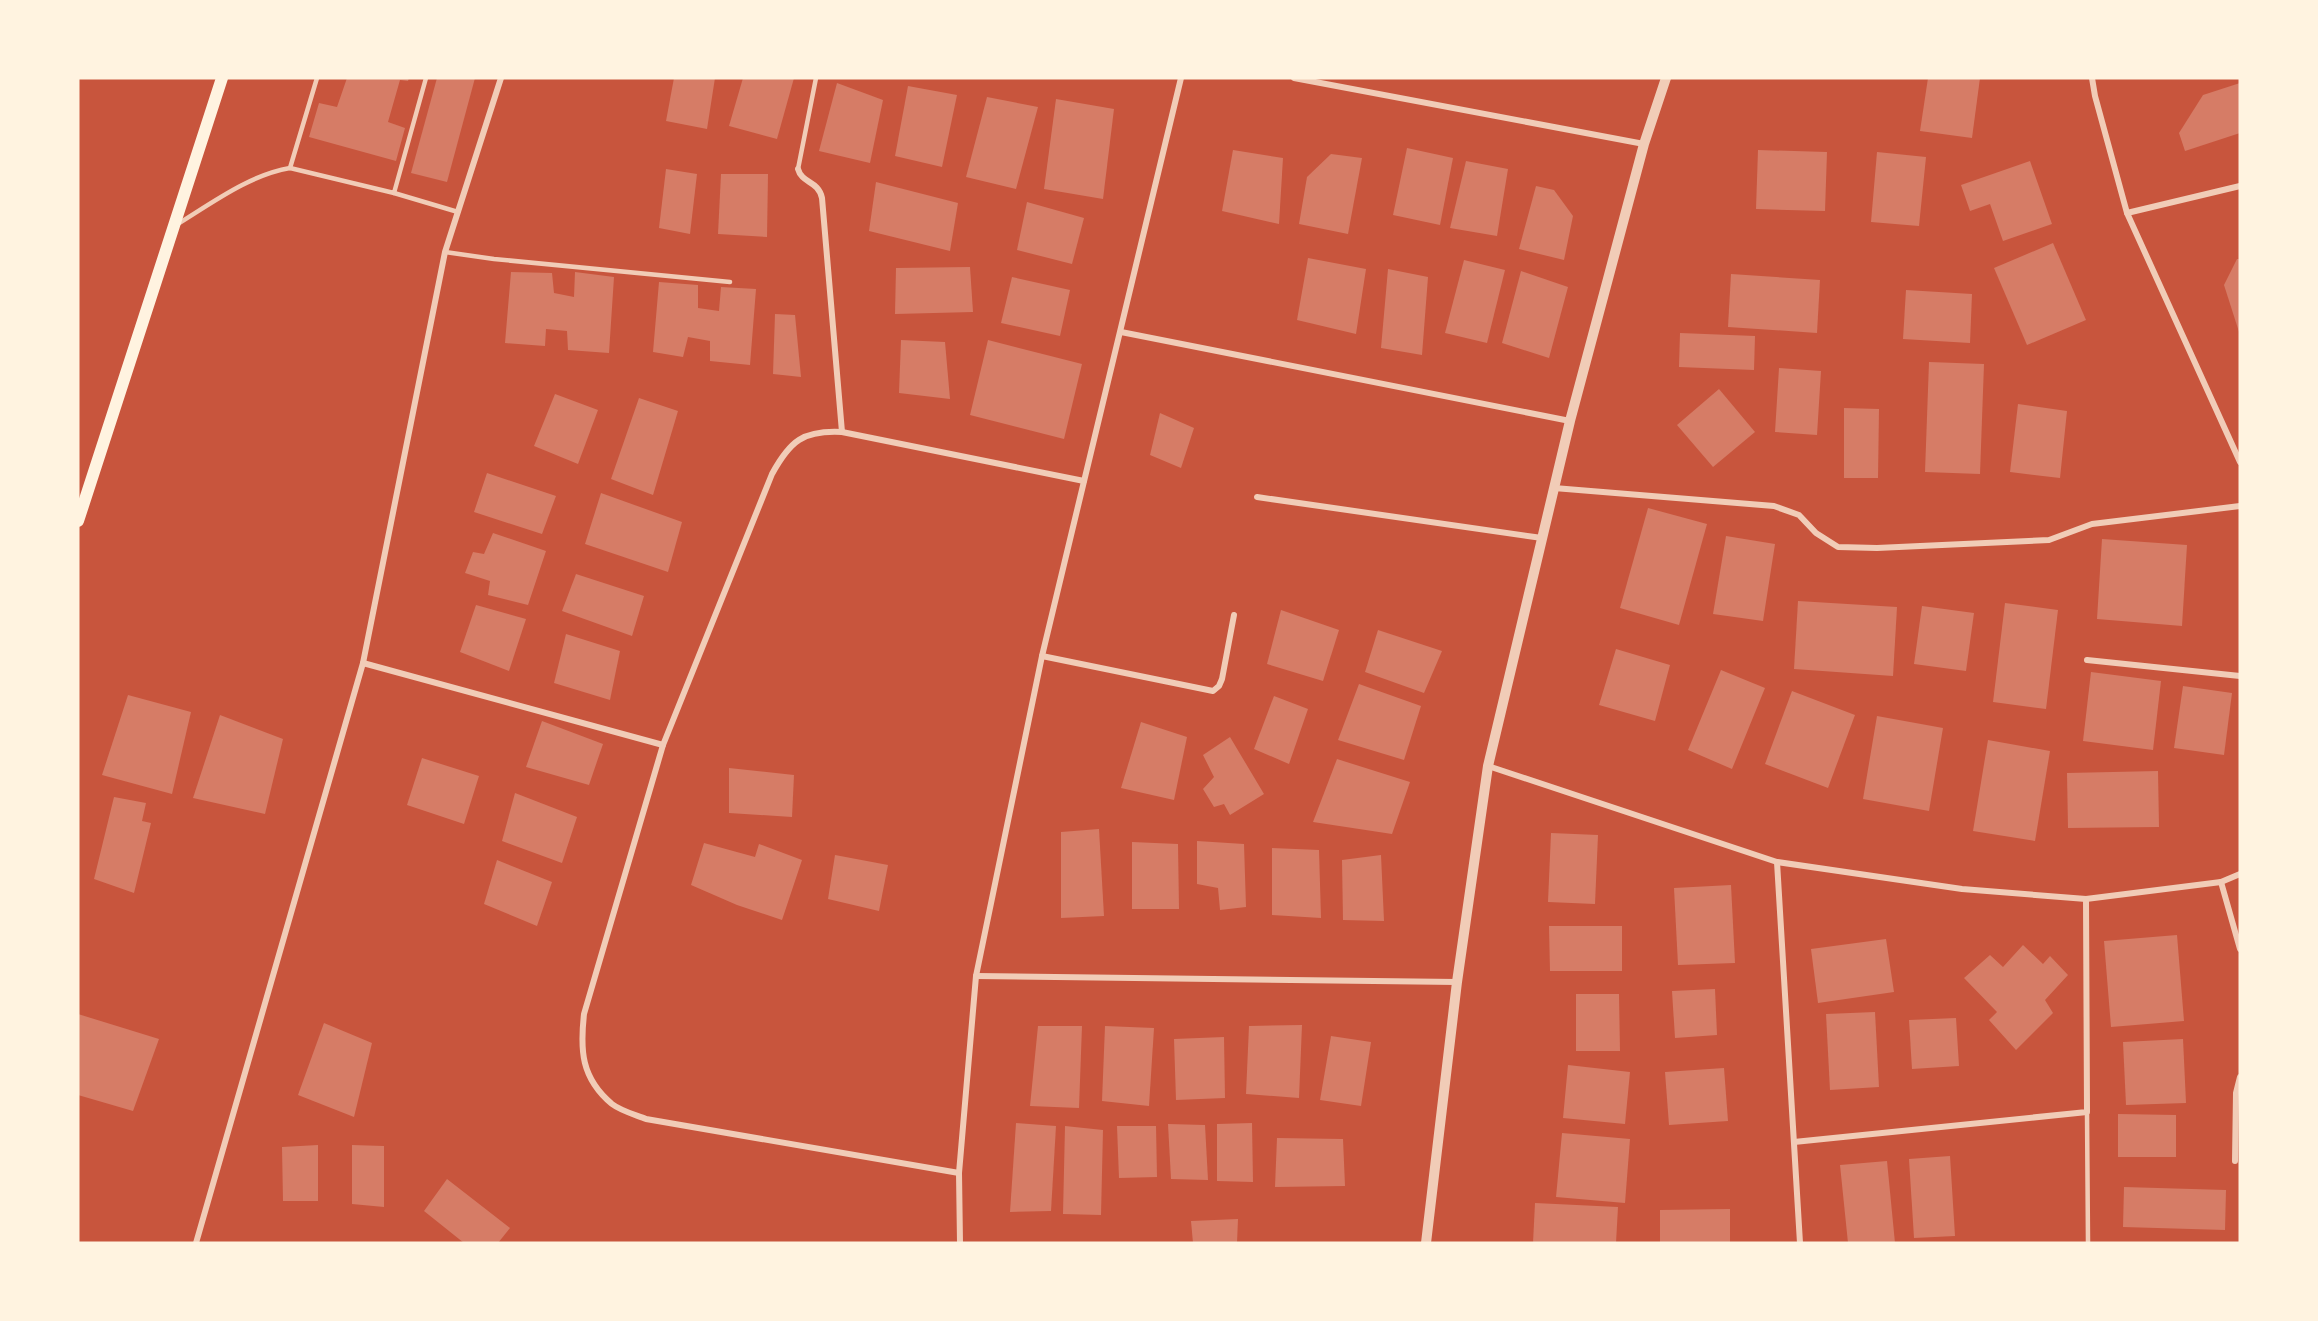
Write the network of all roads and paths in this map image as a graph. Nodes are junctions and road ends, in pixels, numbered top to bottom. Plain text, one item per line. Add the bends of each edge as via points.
1 (222, 78) edge
2 (317, 78) edge
3 (426, 78) edge
4 (501, 78) edge
5 (816, 78) edge
6 (1181, 78) edge
7 (1294, 78) edge
8 (1666, 78) edge
9 (2092, 78) edge
10 (1644, 144) junction
11 (290, 168) junction
12 (798, 169) joint
13 (2240, 186) edge
14 (394, 193) junction
15 (458, 212) junction
16 (2127, 213) junction
17 (174, 226) junction
18 (445, 252) junction
19 (730, 282) dead end
20 (1121, 333) junction
21 (1570, 422) junction
22 (842, 432) junction
23 (2240, 462) edge
24 (1084, 481) junction
25 (1554, 489) junction
26 (1257, 497) dead end
27 (2240, 506) edge
28 (78, 521) edge
29 (1542, 538) junction
30 (1234, 615) dead end
31 (1042, 656) junction
32 (2087, 660) dead end
33 (363, 663) junction
34 (2240, 676) edge
35 (663, 745) junction
36 (1488, 766) junction
37 (1777, 862) junction
38 (2240, 874) edge
39 (2221, 882) junction
40 (2086, 899) junction
41 (2240, 949) edge
42 (976, 976) junction
43 (1457, 982) junction
44 (2240, 1077) edge
45 (2087, 1112) junction
46 (1794, 1142) junction
47 (2235, 1161) dead end
48 (959, 1173) junction
49 (196, 1243) edge
50 (960, 1243) edge
51 (1426, 1243) edge
52 (1800, 1243) edge
53 (2088, 1243) edge

1 - 17 main road
2 - 11 lane
3 - 14 lane
4 - 15 street
5 - 12 lane
6 - 20 street
7 - 10 street
8 - 10 street
9 - 16 street
10 - 21 street
11 - 14 lane
11 - 17 lane via 254,179
12 - 22 street via 802,177 818,187 822,198
13 - 16 street
14 - 15 lane
15 - 18 street
16 - 23 street
17 - 28 main road
18 - 19 lane
18 - 33 street
20 - 21 street
20 - 24 street
21 - 25 street
22 - 24 street
22 - 35 street via 804,436 784,452
24 - 31 street
25 - 27 street via 1774,506 1799,515 1816,533 1838,547 1877,548 2049,540 2092,524
25 - 29 street
26 - 29 street
29 - 36 street
30 - 31 street via 1222,679 1213,691
31 - 42 street
32 - 34 street
33 - 35 street
33 - 49 street
35 - 48 street via 584,1014 580,1045 589,1078 613,1105 646,1119
36 - 37 street
36 - 43 street
37 - 40 street via 1962,889
37 - 46 street
38 - 39 street
39 - 40 street
39 - 41 street
40 - 45 street
42 - 43 street
42 - 48 street
43 - 51 street
44 - 47 street via 2236,1093
45 - 46 street
45 - 53 lane
46 - 52 street
48 - 50 street

